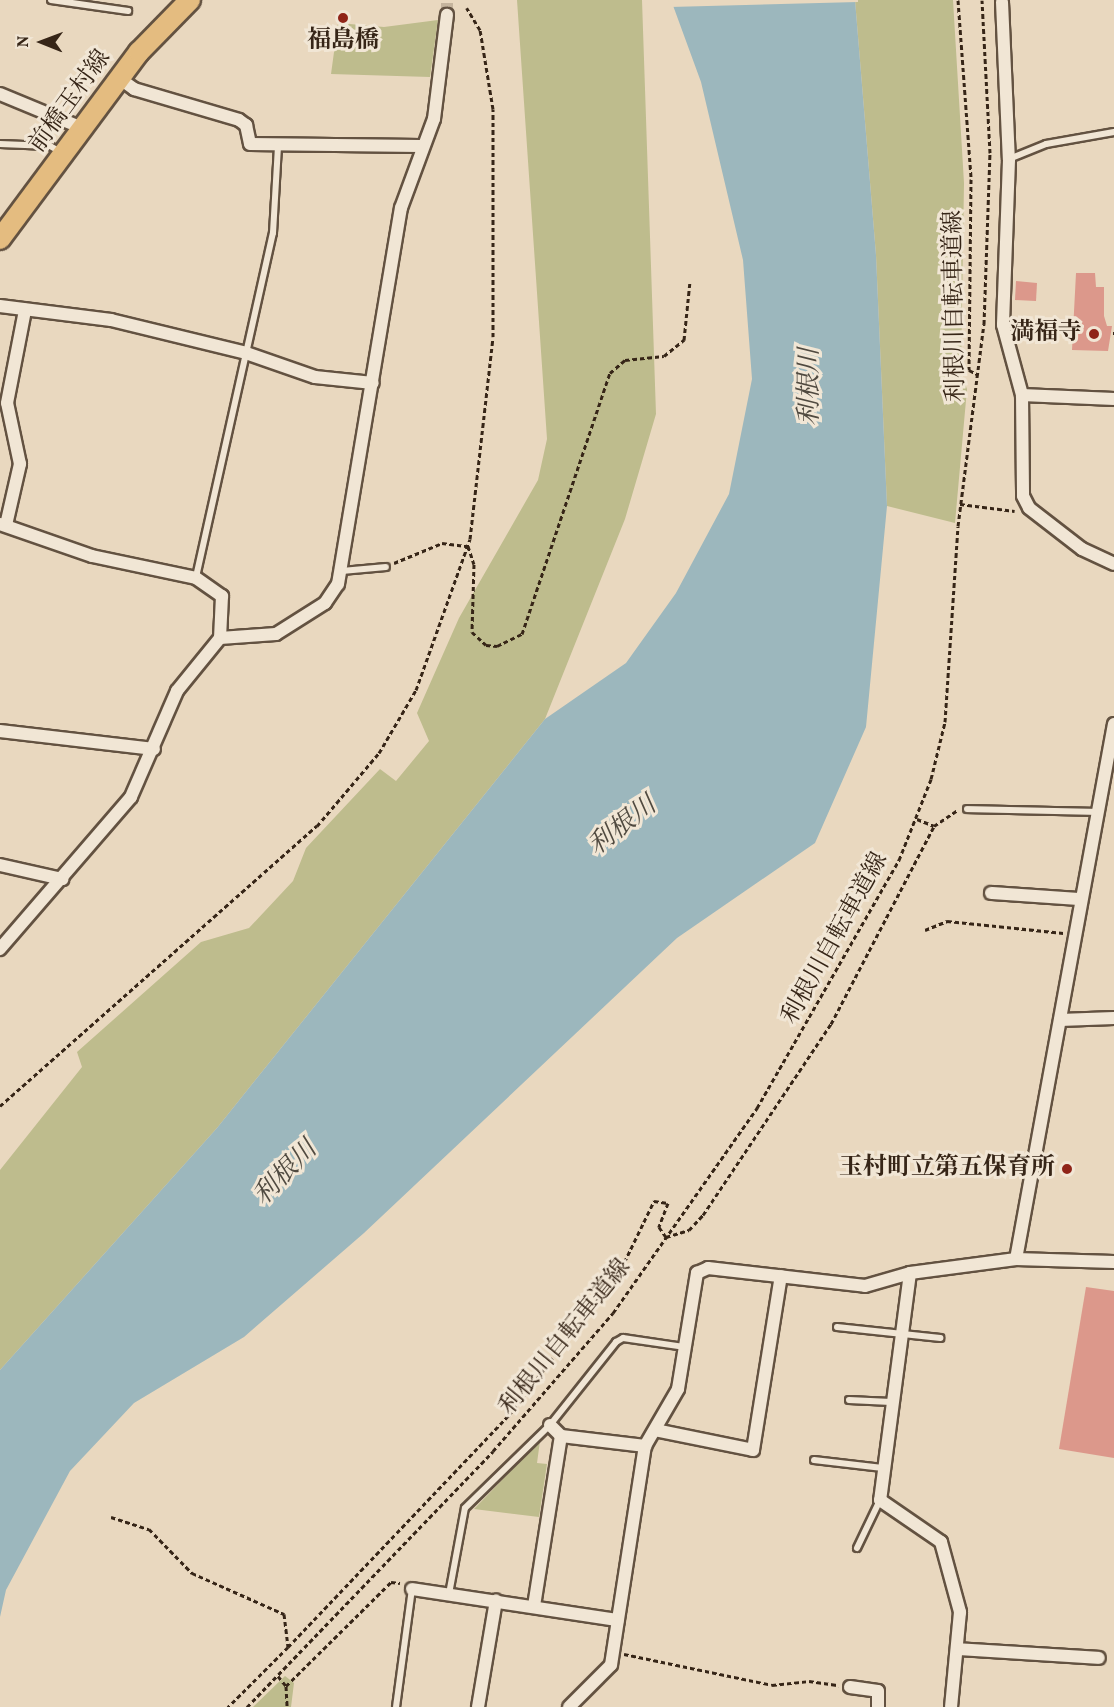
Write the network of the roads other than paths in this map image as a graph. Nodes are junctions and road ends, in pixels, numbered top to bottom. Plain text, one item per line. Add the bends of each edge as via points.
1 (51, 0) edge
2 (190, 0) edge
3 (1002, 2) dead end
4 (100, 4) edge
5 (128, 11) dead end
6 (447, 15) tunnel mouth
7 (119, 78) junction
8 (0, 94) edge
9 (82, 128) junction
10 (1114, 132) edge
11 (0, 144) edge
12 (278, 146) junction
13 (420, 146) junction
14 (64, 154) junction
15 (1009, 160) junction
16 (0, 239) edge
17 (0, 306) edge
18 (25, 310) junction
19 (246, 353) junction
20 (373, 382) junction
21 (1022, 395) junction
22 (1114, 399) edge
23 (3, 524) edge
24 (1114, 564) edge
25 (386, 567) road end
26 (342, 571) junction
27 (196, 578) junction
28 (220, 638) junction
29 (1114, 724) edge
30 (0, 731) edge
31 (154, 749) junction
32 (1109, 779) edge
33 (967, 809) road end
34 (1097, 812) junction
35 (0, 865) edge
36 (62, 879) junction
37 (992, 893) dead end
38 (1080, 899) junction
39 (0, 949) edge
40 (1114, 1018) edge
41 (1060, 1020) junction
42 (1017, 1259) junction
43 (1114, 1262) edge
44 (909, 1273) junction
45 (781, 1276) junction
46 (837, 1327) dead end
47 (901, 1335) junction
48 (940, 1338) dead end
49 (685, 1347) junction
50 (849, 1400) dead end
51 (891, 1402) junction
52 (550, 1425) junction
53 (655, 1430) junction
54 (561, 1436) junction
55 (645, 1446) junction
56 (814, 1460) dead end
57 (883, 1468) junction
58 (880, 1500) junction
59 (858, 1548) dead end
60 (412, 1589) joint
61 (449, 1594) junction
62 (496, 1601) junction
63 (534, 1606) junction
64 (618, 1620) junction
65 (957, 1649) junction
66 (1099, 1658) dead end
67 (850, 1687) road end
68 (396, 1707) edge
69 (478, 1707) edge
70 (569, 1707) edge
71 (878, 1707) edge
72 (951, 1707) edge

1 - 4 lane
2 - 7 main road, 前橋玉村線
3 - 15 street
4 - 5 lane
6 - 13 street via 434,118
7 - 9 main road, 前橋玉村線
7 - 12 street via 134,89 239,120 246,125 250,144
8 - 9 street
9 - 14 main road, 前橋玉村線
10 - 15 lane via 1046,144
11 - 14 lane via 50,146
12 - 13 street
12 - 19 lane via 278,205
13 - 20 street via 401,208
14 - 16 main road, 前橋玉村線
15 - 21 street via 1003,325
17 - 18 street
18 - 19 street via 111,320
18 - 23 street via 8,403 20,464
19 - 20 street via 315,377
19 - 27 lane
20 - 26 street via 345,529
21 - 22 street
21 - 24 street via 1023,496 1029,508 1092,557
23 - 27 street via 92,556
25 - 26 lane
26 - 28 street via 326,603 276,634
27 - 28 street via 222,596
28 - 31 street via 177,691
29 - 32 street
30 - 31 street
31 - 36 street via 131,797
32 - 34 street
33 - 34 lane
34 - 38 street
35 - 36 street
36 - 39 street
37 - 38 street
38 - 41 street
40 - 41 street
41 - 42 street
42 - 43 street
42 - 44 street
44 - 45 street via 865,1286
44 - 47 street
45 - 49 street via 702,1269 695,1279
45 - 53 street via 753,1450
46 - 47 lane
47 - 48 lane
47 - 51 street
49 - 52 lane via 622,1338
49 - 53 street via 678,1389
50 - 51 lane
51 - 57 street
52 - 54 street
52 - 61 lane via 465,1508
53 - 55 street
54 - 55 street
54 - 63 street
55 - 64 street
56 - 57 lane
57 - 58 street
58 - 59 lane
58 - 65 street via 941,1542 960,1612
60 - 61 street
60 - 68 lane
61 - 62 street
62 - 63 street
62 - 69 street
63 - 64 street
64 - 70 street via 611,1665
65 - 66 street
65 - 72 street
67 - 71 street via 878,1691

